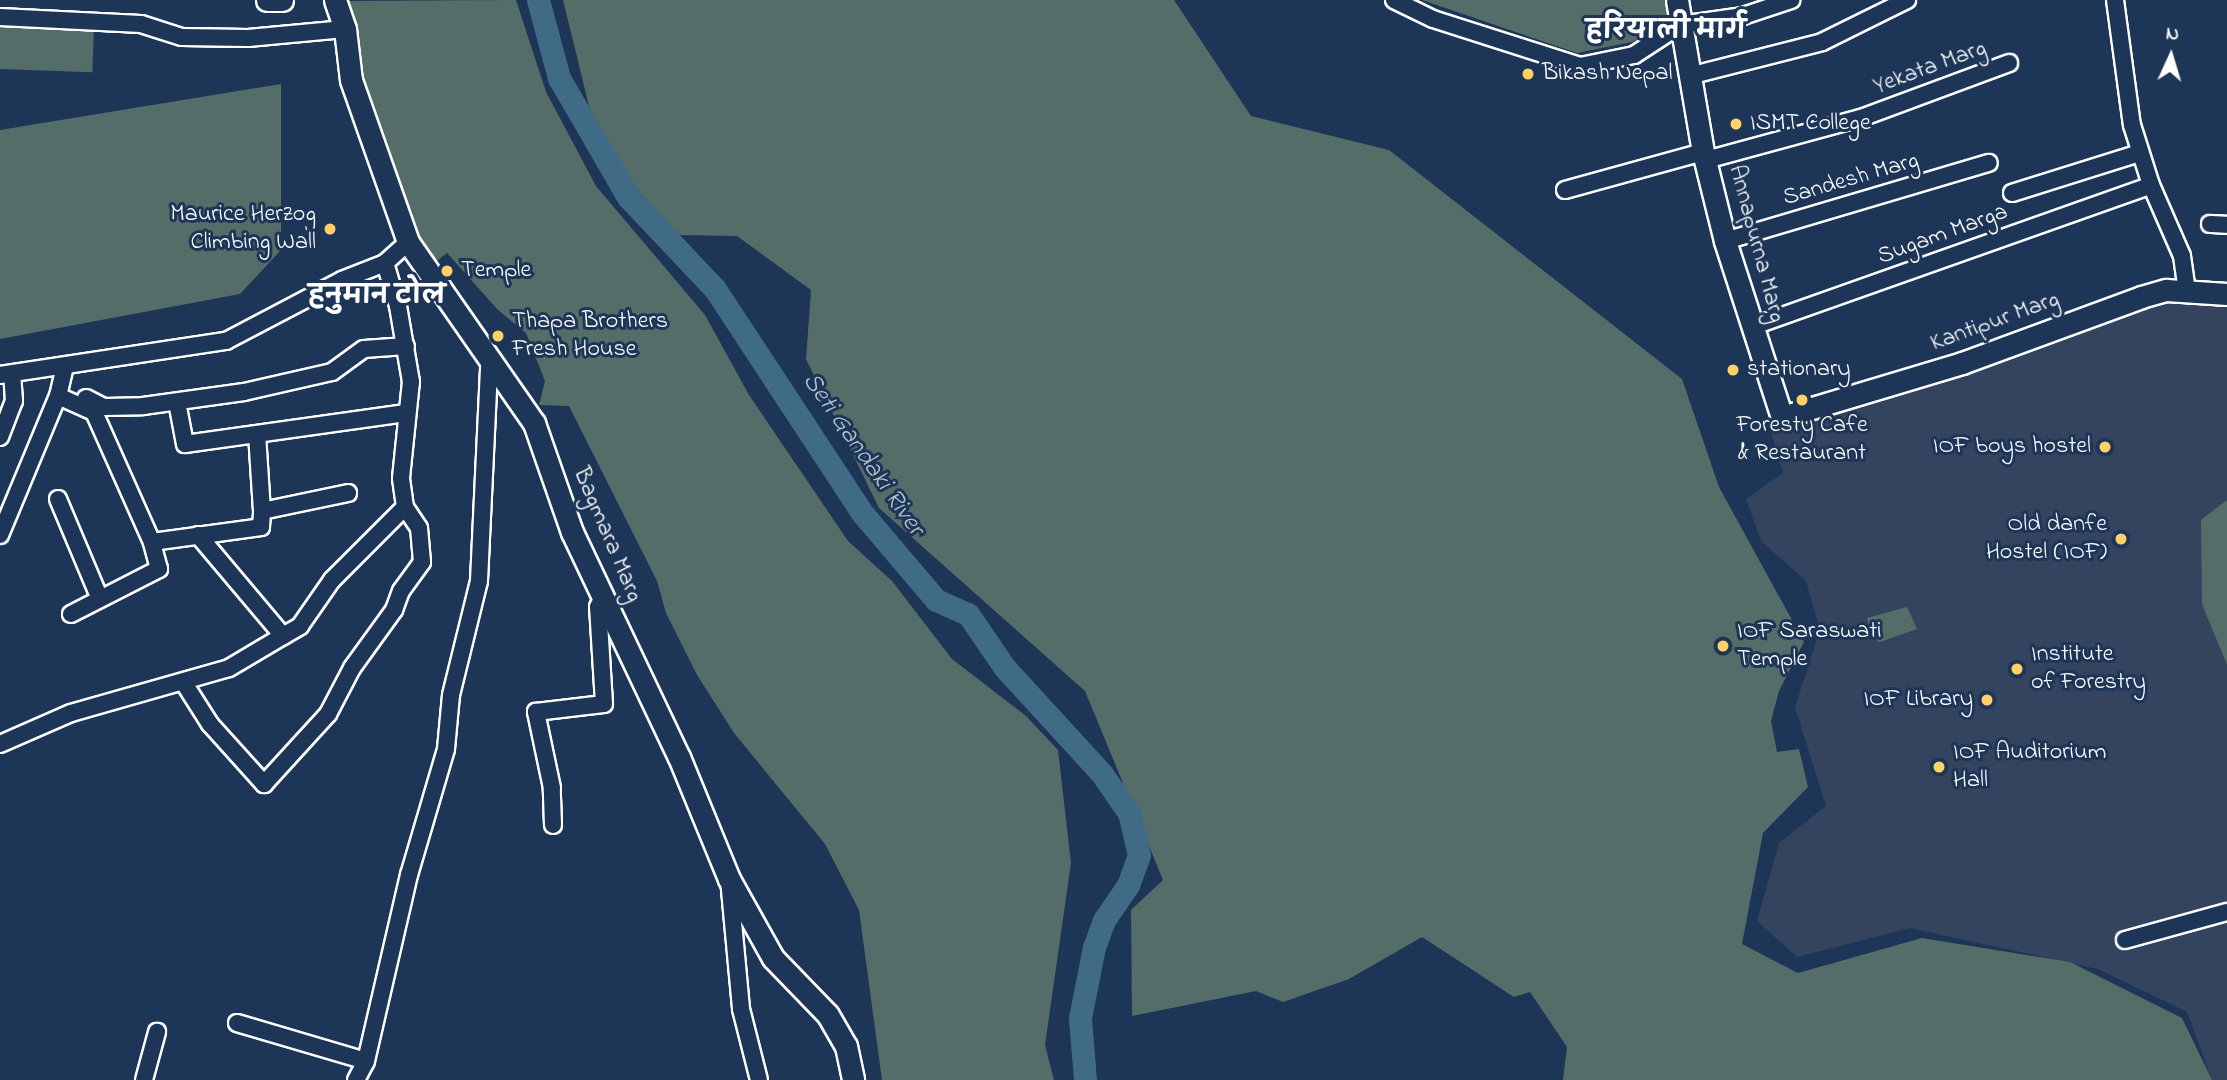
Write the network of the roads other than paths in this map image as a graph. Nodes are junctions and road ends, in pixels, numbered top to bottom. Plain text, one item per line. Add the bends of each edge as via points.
1 (267, 0) edge
2 (282, 0) edge
3 (1394, 0) edge
4 (1677, 0) edge
5 (1791, 0) edge
6 (1907, 0) edge
7 (2115, 0) edge
8 (331, 1) edge
9 (0, 18) edge
10 (1681, 25) junction
11 (345, 29) junction
12 (2009, 64) dead end
13 (1689, 76) junction
14 (2140, 153) junction
15 (1705, 156) junction
16 (1989, 163) dead end
17 (2151, 185) junction
18 (1566, 190) dead end
19 (2012, 193) dead end
20 (2210, 224) dead end
21 (2227, 225) edge
22 (1725, 241) junction
23 (408, 242) junction
24 (385, 263) junction
25 (2187, 291) junction
26 (2227, 294) edge
27 (1751, 327) junction
28 (406, 346) junction
29 (489, 365) junction
30 (65, 366) junction
31 (6, 374) edge
32 (60, 391) junction
33 (177, 402) junction
34 (406, 413) junction
35 (1782, 417) joint
36 (257, 434) junction
37 (0, 437) edge
38 (348, 493) dead end
39 (58, 499) dead end
40 (405, 507) junction
41 (262, 511) junction
42 (0, 535) edge
43 (198, 535) junction
44 (152, 542) junction
45 (603, 597) junction
46 (100, 599) junction
47 (71, 614) dead end
48 (283, 636) junction
49 (184, 683) junction
50 (0, 744) edge
51 (553, 825) dead end
52 (729, 879) junction
53 (2227, 912) edge
54 (2125, 940) dead end
55 (237, 1023) dead end
56 (156, 1032) dead end
57 (366, 1061) junction
58 (144, 1080) edge
59 (356, 1080) edge
60 (759, 1080) edge
61 (853, 1080) edge

1 - 2 main road
3 - 10 street via 1433,19 1580,66 1634,55
4 - 10 main road, Annapurna Marg
5 - 10 street via 1743,16
6 - 13 street via 1822,42
7 - 14 street via 2123,76
8 - 11 main road, Bagmara Marg
9 - 11 street via 141,23 182,37 247,38
10 - 13 main road, Annapurna Marg
11 - 23 main road, Bagmara Marg via 351,80
12 - 15 street, Yekata Marg via 1861,118
13 - 15 main road, Annapurna Marg
14 - 17 street
14 - 19 street
15 - 18 street, Yekata Marg
15 - 22 main road, Annapurna Marg
16 - 22 street, Sandesh Marg
17 - 25 street via 2182,257
17 - 27 street, Sugam Marga
20 - 21 street
22 - 27 main road, Annapurna Marg
23 - 24 street
23 - 29 main road, Bagmara Marg
24 - 28 street
24 - 30 street via 342,280 226,341
25 - 26 main road, Kantipur Marg
25 - 35 main road, Kantipur Marg via 2141,297 1962,363
27 - 35 main road, Annapurna Marg
28 - 33 street via 364,349 332,372
28 - 34 street via 411,382
29 - 45 main road, Bagmara Marg via 534,423 572,533
29 - 57 street via 479,581 451,695 446,749 410,875
30 - 31 street
30 - 32 street
31 - 37 street via 15,401
32 - 33 street via 104,407
32 - 42 street
32 - 44 street via 94,412
33 - 36 street via 185,444
34 - 36 street via 352,417
34 - 40 street via 401,478
36 - 41 street
38 - 41 street
39 - 46 street
40 - 48 street via 332,580 300,626
40 - 49 street via 419,528 422,562 352,668 328,714 264,783 210,724
41 - 43 street via 261,527
43 - 44 street
43 - 48 street
44 - 46 street via 159,569
45 - 51 street via 598,607 604,704 536,712 552,788
45 - 52 main road, Bagmara Marg via 679,757
46 - 47 street
48 - 49 street via 229,668
49 - 50 street via 71,713
52 - 60 street via 741,1009
52 - 61 main road, Bagmara Marg via 773,958 828,1015 846,1046
53 - 54 street
55 - 57 street
56 - 58 street
57 - 59 street

